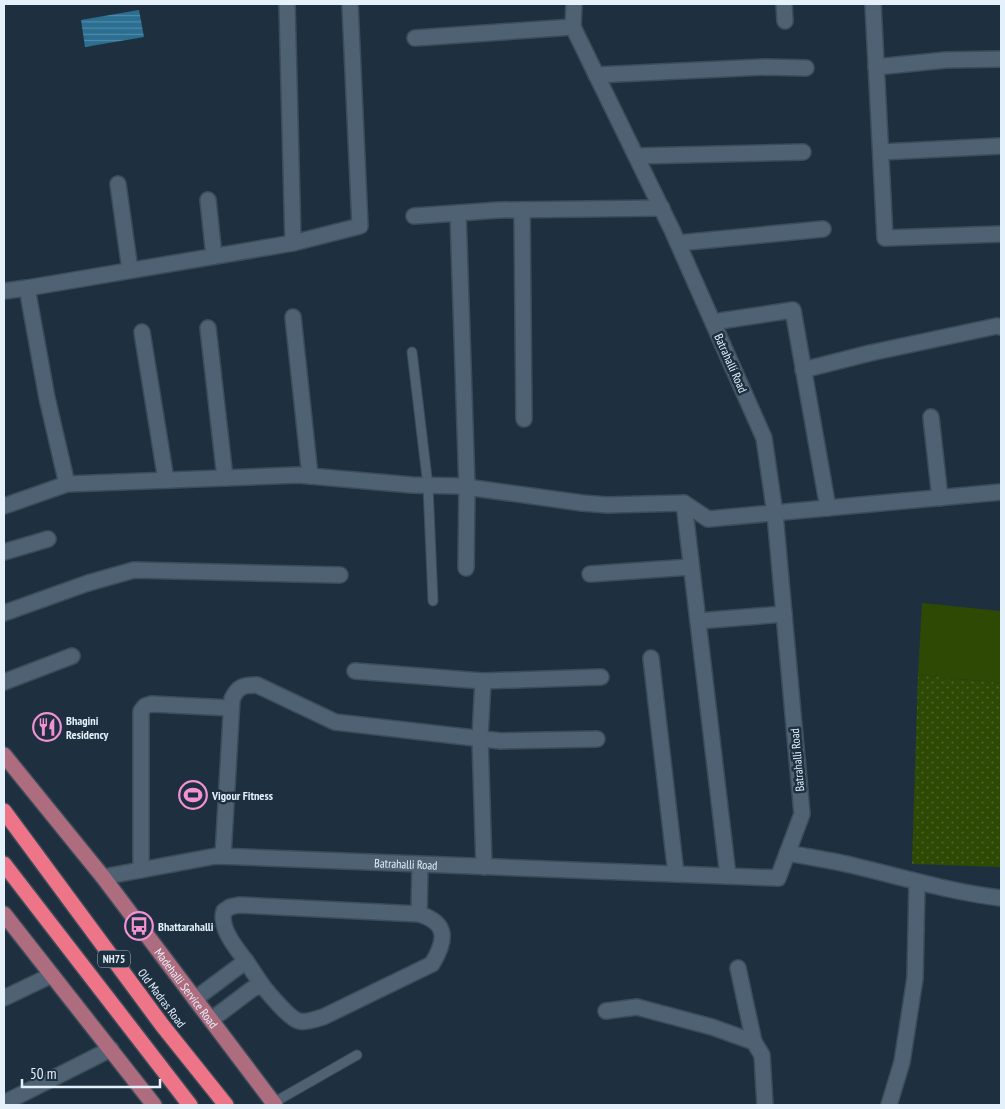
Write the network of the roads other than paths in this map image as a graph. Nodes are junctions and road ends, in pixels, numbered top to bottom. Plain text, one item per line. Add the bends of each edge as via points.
1 (287, 4) edge
2 (350, 4) edge
3 (574, 4) edge
4 (784, 4) edge
5 (873, 4) edge
6 (785, 21) dead end
7 (573, 27) junction
8 (416, 38) dead end
9 (1001, 59) edge
10 (876, 67) junction
11 (806, 68) dead end
12 (596, 75) junction
13 (1001, 146) edge
14 (803, 152) dead end
15 (881, 152) junction
16 (636, 156) junction
17 (118, 184) dead end
18 (208, 200) dead end
19 (662, 208) junction
20 (522, 210) junction
21 (458, 212) junction
22 (414, 216) dead end
23 (822, 229) dead end
24 (1001, 234) edge
25 (293, 243) junction
26 (678, 243) junction
27 (214, 256) junction
28 (130, 270) junction
29 (27, 288) junction
30 (4, 291) edge
31 (293, 317) dead end
32 (713, 322) junction
33 (1001, 326) edge
34 (208, 328) dead end
35 (142, 332) dead end
36 (412, 352) dead end
37 (803, 370) junction
38 (931, 417) dead end
39 (524, 419) dead end
40 (310, 476) junction
41 (225, 478) junction
42 (166, 480) junction
43 (67, 484) junction
44 (428, 486) junction
45 (467, 487) junction
46 (1001, 492) edge
47 (940, 498) junction
48 (684, 503) junction
49 (4, 506) edge
50 (828, 508) junction
51 (775, 514) junction
52 (48, 540) dead end
53 (4, 552) edge
54 (691, 567) junction
55 (466, 568) dead end
56 (590, 574) dead end
57 (340, 575) dead end
58 (433, 601) dead end
59 (4, 613) edge
60 (784, 614) junction
61 (698, 621) junction
62 (72, 656) dead end
63 (651, 658) dead end
64 (355, 671) dead end
65 (601, 677) dead end
66 (4, 682) edge
67 (483, 682) junction
68 (232, 708) junction
69 (480, 737) junction
70 (597, 739) dead end
71 (4, 755) edge
72 (4, 812) edge
73 (787, 853) junction
74 (223, 856) junction
75 (4, 864) edge
76 (420, 865) junction
77 (484, 867) junction
78 (141, 870) junction
79 (676, 874) junction
80 (728, 876) junction
81 (103, 877) junction
82 (917, 883) junction
83 (1001, 898) edge
84 (4, 914) edge
85 (419, 914) junction
86 (246, 961) junction
87 (738, 968) dead end
88 (52, 975) junction
89 (262, 985) junction
90 (4, 998) edge
91 (195, 999) junction
92 (606, 1011) dead end
93 (211, 1020) junction
94 (754, 1042) junction
95 (111, 1050) junction
96 (357, 1055) dead end
97 (4, 1103) edge
98 (274, 1104) edge
99 (154, 1105) edge
100 (190, 1105) edge
101 (226, 1105) edge
102 (765, 1105) edge
103 (889, 1105) edge

1 - 25 street
2 - 25 street via 360,226
3 - 7 street, Batrahalli Road
4 - 6 street
5 - 10 street
7 - 8 street
7 - 12 street, Batrahalli Road
9 - 10 street via 946,60
10 - 15 street
11 - 12 street
12 - 16 street, Batrahalli Road
13 - 15 street
14 - 16 street
15 - 24 street via 885,238
16 - 19 street, Batrahalli Road
17 - 28 street
18 - 27 street
19 - 20 street
19 - 26 street, Batrahalli Road
20 - 21 street
20 - 39 street
21 - 22 street
21 - 45 street
23 - 26 street
25 - 27 street
26 - 32 street, Batrahalli Road
27 - 28 street
28 - 29 street
29 - 30 street
29 - 43 street
31 - 40 street
32 - 37 street via 793,310
32 - 51 street, Batrahalli Road via 764,438
33 - 37 street
34 - 41 street
35 - 42 street
36 - 44 lane
37 - 50 street
38 - 47 street
40 - 41 street
40 - 44 street
41 - 42 street
42 - 43 street
43 - 49 street
44 - 45 street
44 - 58 lane
45 - 48 street via 607,505
45 - 55 street
46 - 47 street
47 - 50 street
48 - 51 street via 708,520
48 - 54 street
50 - 51 street
51 - 60 street, Batrahalli Road
52 - 53 street
54 - 56 street
54 - 61 street
57 - 59 street via 134,570
60 - 61 street
60 - 73 street, Batrahalli Road via 802,814
61 - 80 street
62 - 66 street
63 - 79 street
64 - 67 street
65 - 67 street
67 - 69 street
68 - 69 street via 236,690 244,685 257,685 335,722
68 - 74 street
68 - 78 street via 151,704 141,712
69 - 70 street via 501,740
69 - 77 street
71 - 81 main road, Madehalli Service Road
72 - 101 highway, Old Madras Road / NH75 via 162,1025
73 - 80 street, Batrahalli Road via 778,878
73 - 82 street via 851,865
74 - 76 street, Batrahalli Road
74 - 78 street, Batrahalli Road
75 - 100 highway, NH75
76 - 77 street, Batrahalli Road
76 - 85 street
77 - 79 street, Batrahalli Road
78 - 81 street, Batrahalli Road
79 - 80 street, Batrahalli Road
81 - 91 main road, Madehalli Service Road
82 - 83 street
82 - 103 street via 915,978 902,1062
84 - 88 main road
85 - 86 street via 230,907 222,918
85 - 89 street via 435,921 442,935 441,949 432,964 323,1017 308,1022 297,1021
86 - 89 street
86 - 91 street
87 - 94 street
88 - 90 street
88 - 95 main road
89 - 93 street
91 - 93 main road, Madehalli Service Road
92 - 94 street via 637,1007
93 - 98 main road, Madehalli Service Road
94 - 102 street via 762,1054
95 - 97 street
95 - 99 main road
96 - 98 lane

